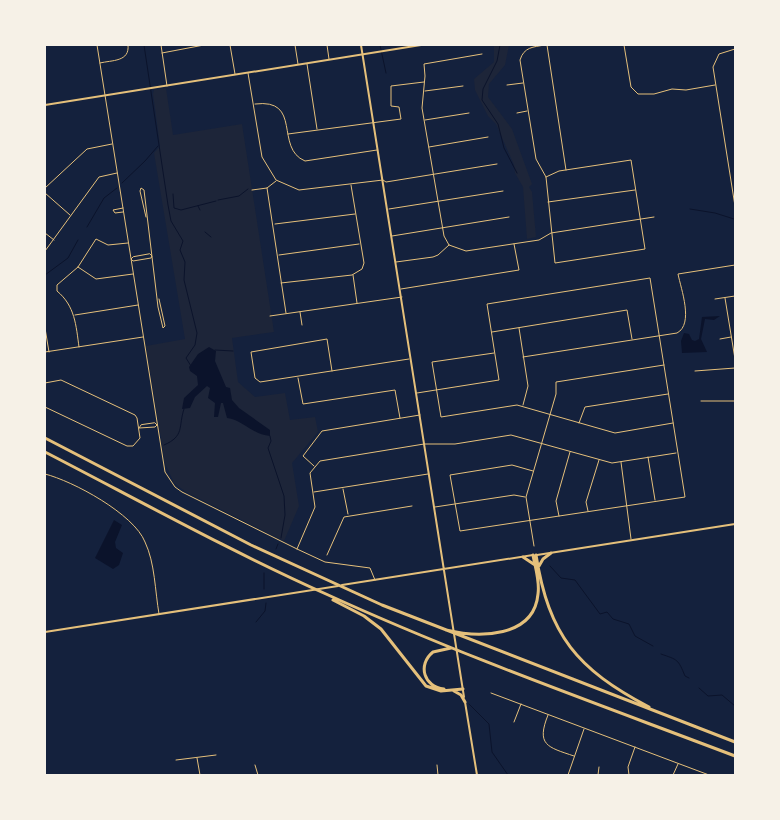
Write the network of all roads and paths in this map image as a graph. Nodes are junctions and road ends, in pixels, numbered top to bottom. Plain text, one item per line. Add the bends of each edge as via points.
1 (97, 45) edge
2 (128, 45) edge
3 (161, 45) edge
4 (204, 45) edge
5 (230, 45) edge
6 (295, 45) edge
7 (327, 45) edge
8 (361, 45) edge
9 (421, 45) edge
10 (546, 45) edge
11 (624, 45) edge
12 (735, 49) edge
13 (421, 50) dead end
14 (162, 53) junction
15 (362, 54) junction
16 (482, 54) dead end
17 (329, 60) junction
18 (100, 63) junction
19 (307, 63) junction
20 (298, 65) junction
21 (248, 73) junction
22 (235, 75) junction
23 (425, 82) junction
24 (523, 83) junction
25 (507, 85) dead end
26 (716, 85) junction
27 (167, 86) junction
28 (463, 86) dead end
29 (424, 92) junction
30 (105, 96) junction
31 (254, 104) junction
32 (45, 105) edge
33 (528, 111) junction
34 (469, 113) dead end
35 (517, 113) dead end
36 (424, 120) junction
37 (374, 121) junction
38 (318, 130) junction
39 (288, 134) junction
40 (488, 137) dead end
41 (113, 144) junction
42 (428, 147) junction
43 (378, 150) junction
44 (498, 164) dead end
45 (566, 170) junction
46 (118, 172) junction
47 (433, 174) junction
48 (546, 178) junction
49 (276, 180) junction
50 (383, 180) junction
51 (351, 184) junction
52 (45, 188) edge
53 (267, 188) junction
54 (252, 190) dead end
55 (636, 190) junction
56 (503, 191) dead end
57 (45, 193) edge
58 (438, 201) junction
59 (548, 202) junction
60 (735, 206) edge
61 (123, 208) junction
62 (388, 209) junction
63 (124, 212) junction
64 (356, 214) junction
65 (70, 215) junction
66 (146, 217) junction
67 (509, 217) dead end
68 (654, 217) dead end
69 (641, 219) junction
70 (273, 224) junction
71 (442, 227) junction
72 (45, 233) edge
73 (551, 233) junction
74 (392, 236) junction
75 (54, 240) junction
76 (129, 242) junction
77 (360, 243) junction
78 (514, 244) junction
79 (449, 245) junction
80 (45, 251) edge
81 (278, 255) junction
82 (152, 256) junction
83 (131, 259) junction
84 (396, 262) junction
85 (735, 265) edge
86 (78, 267) junction
87 (134, 274) junction
88 (352, 275) junction
89 (281, 283) junction
90 (401, 289) junction
91 (735, 296) edge
92 (402, 297) junction
93 (725, 298) junction
94 (159, 299) junction
95 (715, 300) dead end
96 (357, 304) junction
97 (138, 305) junction
98 (300, 312) junction
99 (286, 314) junction
100 (74, 315) junction
101 (270, 316) dead end
102 (302, 325) dead end
103 (45, 328) edge
104 (519, 328) junction
105 (491, 332) junction
106 (659, 335) junction
107 (144, 336) junction
108 (732, 337) junction
109 (720, 339) dead end
110 (632, 340) junction
111 (79, 346) junction
112 (45, 352) edge
113 (49, 352) junction
114 (495, 352) junction
115 (523, 357) junction
116 (411, 358) junction
117 (735, 359) edge
118 (664, 365) junction
119 (735, 368) edge
120 (332, 371) junction
121 (695, 372) dead end
122 (298, 376) junction
123 (45, 383) edge
124 (436, 390) junction
125 (417, 393) junction
126 (668, 394) junction
127 (735, 401) edge
128 (701, 402) dead end
129 (523, 406) junction
130 (45, 407) edge
131 (550, 414) junction
132 (420, 415) junction
133 (400, 418) junction
134 (579, 423) junction
135 (673, 424) junction
136 (157, 425) junction
137 (139, 428) junction
138 (45, 438) edge
139 (542, 443) junction
140 (424, 444) junction
141 (570, 451) junction
142 (45, 453) edge
143 (678, 453) junction
144 (648, 457) junction
145 (599, 460) junction
146 (621, 462) junction
147 (314, 466) junction
148 (533, 471) junction
149 (45, 474) edge
150 (429, 474) junction
151 (343, 488) junction
152 (313, 492) junction
153 (526, 497) junction
154 (655, 501) junction
155 (454, 504) junction
156 (412, 506) dead end
157 (626, 506) junction
158 (435, 507) junction
159 (588, 512) junction
160 (348, 516) junction
161 (559, 517) junction
162 (530, 521) junction
163 (735, 524) edge
164 (632, 540) junction
165 (534, 546) dead end
166 (297, 549) junction
167 (551, 553) junction
168 (327, 554) dead end
169 (535, 555) junction
170 (523, 557) junction
171 (535, 566) junction
172 (444, 570) junction
173 (538, 570) junction
174 (375, 581) junction
175 (324, 594) junction
176 (159, 614) junction
177 (435, 628) junction
178 (45, 632) edge
179 (453, 648) junction
180 (462, 688) junction
181 (451, 690) junction
182 (491, 693) dead end
183 (465, 702) junction
184 (521, 704) junction
185 (548, 714) junction
186 (662, 715) junction
187 (514, 722) dead end
188 (584, 729) junction
189 (735, 742) edge
190 (635, 747) junction
191 (216, 754) dead end
192 (574, 756) junction
193 (735, 756) edge
194 (197, 757) junction
195 (176, 760) dead end
196 (678, 763) junction
197 (255, 765) dead end
198 (437, 765) dead end
199 (599, 767) dead end
200 (200, 775) edge
201 (258, 775) edge
202 (438, 775) edge
203 (476, 775) edge
204 (568, 775) edge
205 (598, 775) edge
206 (629, 775) edge
207 (673, 775) edge
208 (709, 775) edge

1 - 18 street
2 - 18 street via 128,54 123,59
3 - 14 street
4 - 14 street
5 - 22 street
6 - 20 street
7 - 17 street
8 - 15 main road
9 - 13 street
9 - 15 main road
10 - 24 street via 528,48 522,53
10 - 45 street
11 - 26 street via 631,87 636,94
12 - 26 street via 722,52 714,60
14 - 27 street
15 - 17 main road
15 - 37 main road
16 - 23 street via 423,62
17 - 19 main road
18 - 30 street
19 - 20 main road
19 - 38 street
20 - 21 main road
21 - 22 main road
21 - 31 street
22 - 27 main road
23 - 29 street
23 - 37 street via 391,86 391,106 398,107 401,119
24 - 25 street
24 - 33 street
26 - 60 street
27 - 30 main road
28 - 29 street
29 - 36 street
30 - 32 main road
30 - 41 street
31 - 39 street via 264,103 278,108 286,118
31 - 49 street via 262,157
33 - 35 street
33 - 48 street via 536,159
34 - 36 street
36 - 42 street
37 - 38 street
37 - 43 main road
38 - 39 street
39 - 43 street via 296,158 306,161
40 - 42 street
41 - 46 street
41 - 52 street via 87,149
42 - 47 street
43 - 50 main road
44 - 47 street
45 - 48 street
45 - 55 street via 631,160
46 - 61 street
46 - 65 street via 99,177
47 - 50 street
47 - 58 street
48 - 59 street
49 - 51 street via 300,190
49 - 53 street
50 - 51 street
50 - 62 main road
51 - 64 street
53 - 54 street
53 - 70 street
55 - 59 street
55 - 69 street
56 - 58 street
57 - 65 street
58 - 62 street
58 - 71 street
59 - 73 street
61 - 63 street
61 - 63 street via 113,212
62 - 74 main road
63 - 76 street
64 - 70 street
64 - 77 street
65 - 75 street
66 - 66 street via 144,190 141,188 143,209
66 - 82 street
67 - 71 street
68 - 69 street
69 - 73 street
69 - 73 street via 645,249 555,263
70 - 81 street
71 - 74 street
71 - 79 street
72 - 75 street
73 - 78 street via 539,240
74 - 84 main road
75 - 80 street
76 - 83 street
76 - 86 street via 112,245 96,239
77 - 81 street
77 - 88 street via 364,263 358,273
78 - 79 street via 466,251
78 - 90 street via 519,270
79 - 84 street via 433,257
81 - 89 street
82 - 83 street
82 - 83 street
82 - 94 street
83 - 87 street
84 - 90 main road
85 - 106 street via 678,274 685,325 677,333
86 - 87 street via 96,279
86 - 100 street via 56,288 66,298
87 - 97 street
88 - 89 street
88 - 96 street
89 - 99 street
90 - 92 main road
91 - 93 street
92 - 96 street
92 - 116 main road
93 - 95 street
93 - 108 street
94 - 94 street via 165,326 163,328 161,326
96 - 98 street
97 - 100 street
97 - 107 street
98 - 99 street
98 - 102 street
99 - 101 street
100 - 111 street
103 - 113 street
104 - 105 street
104 - 110 street via 627,310
104 - 115 street
105 - 106 street via 487,304 650,278
105 - 114 street
106 - 110 street
106 - 118 street
107 - 111 street
107 - 136 street
108 - 109 street
108 - 117 street
110 - 115 street
111 - 113 street
112 - 113 street
114 - 124 street via 499,380
114 - 124 street via 432,362
115 - 129 street via 528,386
116 - 120 street
116 - 125 main road
118 - 126 street
118 - 131 street via 556,382
119 - 121 street
120 - 122 street
120 - 122 street via 327,340 250,352 257,381
122 - 133 street via 303,404 396,390
123 - 137 street via 61,380 94,395 134,415
124 - 125 street
124 - 129 street via 441,417
125 - 132 main road
126 - 134 street via 585,407
126 - 135 street
127 - 128 street
129 - 131 street
130 - 137 street via 127,446 138,443
131 - 134 street
131 - 139 street
132 - 133 street
132 - 140 main road
133 - 147 street via 322,431 303,456
134 - 135 street via 615,433
135 - 143 street
136 - 137 street
136 - 137 street via 141,425
136 - 166 street via 165,472 175,487
138 - 177 highway via 251,545
139 - 140 street via 511,435 455,444
139 - 141 street
139 - 148 street
140 - 147 street via 320,461
140 - 150 main road
141 - 145 street
141 - 161 street via 556,501
142 - 175 highway
143 - 144 street
143 - 154 street via 685,497
144 - 146 street
144 - 154 street
145 - 146 street
145 - 159 street via 586,502
146 - 157 street
147 - 152 street via 310,473
148 - 153 street
148 - 155 street via 512,465 450,475
149 - 176 street via 96,498 137,528 147,546
150 - 151 street
150 - 158 main road
151 - 152 street
151 - 160 street
152 - 166 street via 314,511
153 - 155 street via 514,495
153 - 162 street
154 - 157 street
155 - 158 street
155 - 162 street via 460,531
156 - 160 street
157 - 159 street
157 - 164 street
158 - 172 main road
159 - 161 street
160 - 168 street via 343,519
161 - 162 street
162 - 165 street
163 - 164 main road
164 - 167 main road
166 - 174 street via 326,562 366,566 373,572
167 - 169 main road
167 - 173 highway via 541,561
169 - 170 main road
169 - 171 highway
169 - 173 highway
170 - 171 highway
170 - 172 main road
171 - 177 highway via 539,591 537,601 518,626 477,635
172 - 174 main road
172 - 180 main road
173 - 186 highway via 550,612 578,658 607,684
174 - 176 main road
175 - 179 highway
175 - 181 highway via 375,624 426,686 438,691
176 - 178 main road
177 - 186 highway
179 - 180 highway via 439,649 430,654 425,661 424,673 438,688
179 - 193 highway
180 - 181 highway
180 - 183 main road
181 - 183 highway
182 - 184 street
183 - 203 main road
184 - 185 street
184 - 187 street
185 - 188 street
185 - 192 street via 542,737 550,747
186 - 189 highway
188 - 190 street
188 - 192 street
190 - 196 street
190 - 206 street via 628,767
191 - 194 street
192 - 204 street
194 - 195 street
194 - 200 street
196 - 207 street
196 - 208 street
197 - 201 street
198 - 202 street
199 - 205 street

